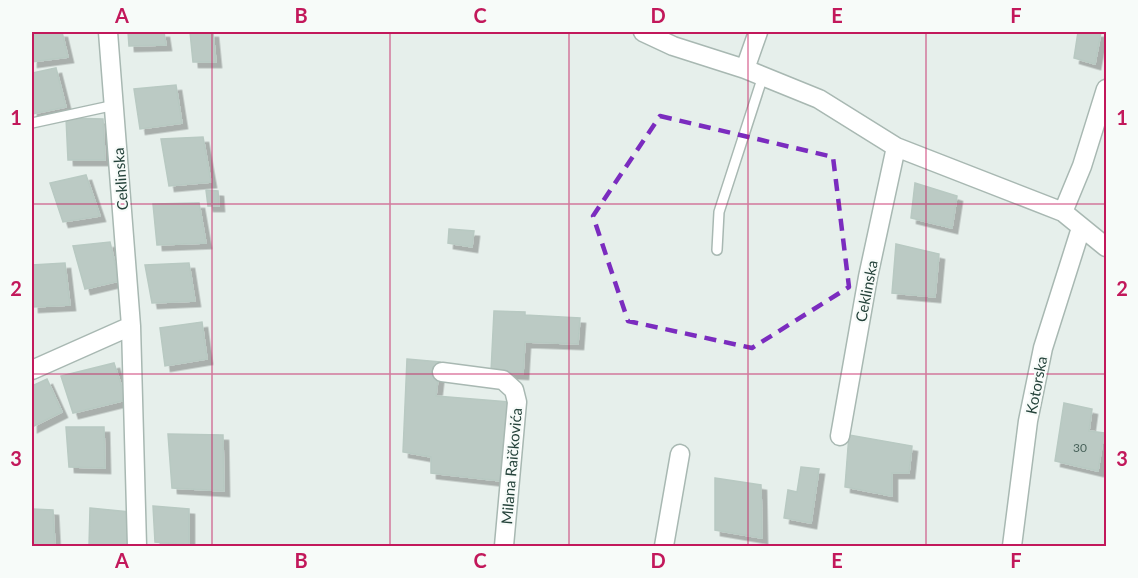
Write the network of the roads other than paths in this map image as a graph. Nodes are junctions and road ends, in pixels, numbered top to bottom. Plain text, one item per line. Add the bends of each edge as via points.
1 (108, 32) edge
2 (643, 32) edge
3 (758, 32) edge
4 (745, 69) junction
5 (763, 76) junction
6 (1107, 89) edge
7 (115, 105) junction
8 (32, 123) edge
9 (896, 147) junction
10 (1063, 212) junction
11 (1081, 228) junction
12 (1107, 247) edge
13 (717, 250) dead end
14 (131, 326) junction
15 (32, 370) edge
16 (442, 372) dead end
17 (840, 436) dead end
18 (680, 454) dead end
19 (137, 546) edge
20 (504, 546) edge
21 (664, 546) edge
22 (1012, 546) edge

1 - 7 street, Ceklinska
2 - 4 street
3 - 4 street
4 - 5 street
5 - 9 street via 819,99
5 - 13 lane via 719,212
6 - 10 street via 1083,166
7 - 8 lane
7 - 14 street, Ceklinska
9 - 10 street
9 - 17 street, Ceklinska
10 - 11 street
11 - 12 street
11 - 22 street, Kotorska via 1043,348 1028,421
14 - 15 street
14 - 19 street, Ceklinska
16 - 20 street, Milana Raičkovića via 503,380 514,390 518,402
18 - 21 street

